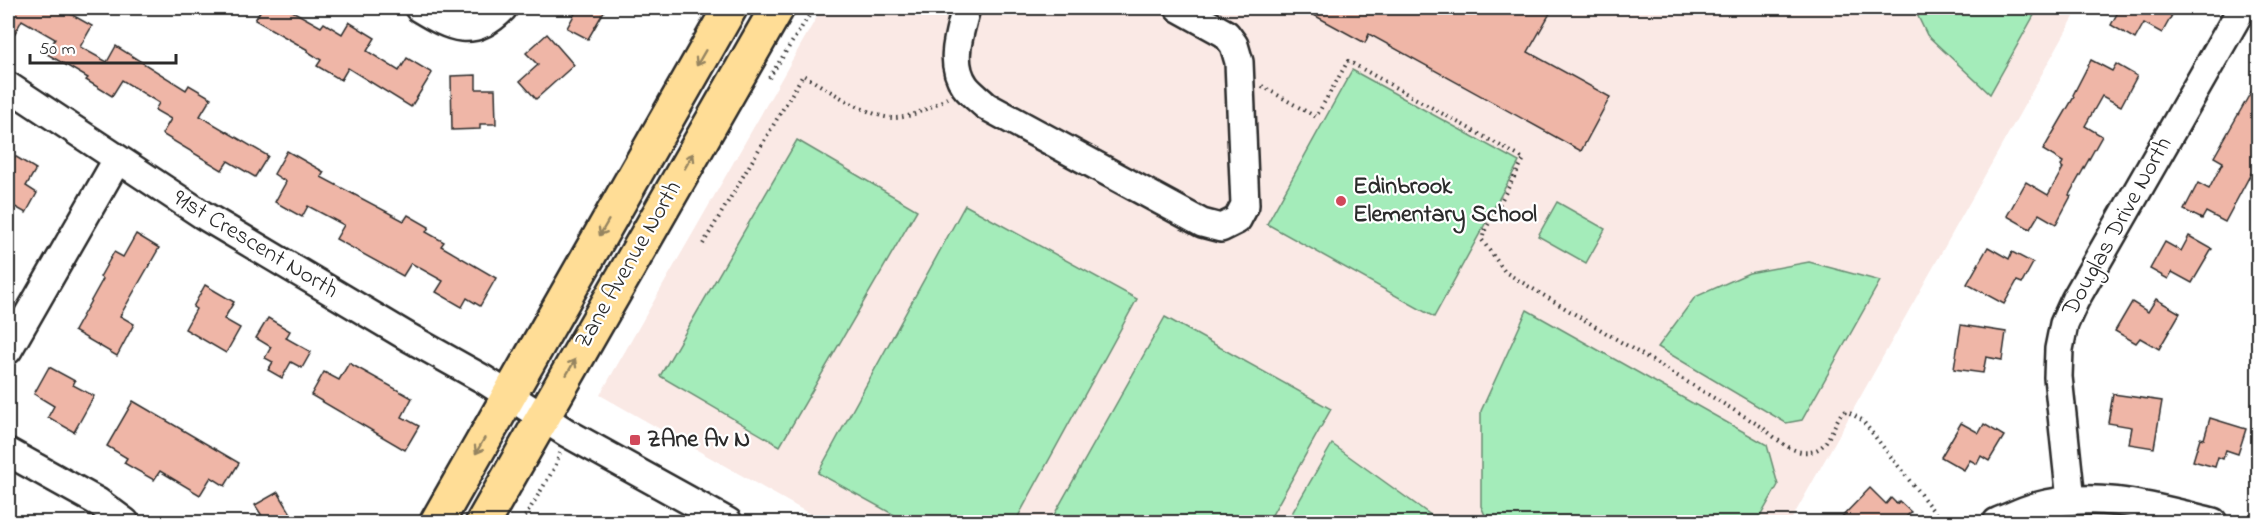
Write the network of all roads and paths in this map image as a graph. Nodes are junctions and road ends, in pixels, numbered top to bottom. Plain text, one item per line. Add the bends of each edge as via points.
1 (419, 8) edge
2 (503, 8) edge
3 (730, 8) edge
4 (777, 8) edge
5 (966, 8) edge
6 (1179, 8) edge
7 (2242, 8) edge
8 (1238, 59) junction
9 (8, 86) edge
10 (965, 87) junction
11 (117, 160) junction
12 (703, 244) dead end
13 (8, 350) edge
14 (509, 395) junction
15 (542, 418) junction
16 (8, 452) edge
17 (555, 467) dead end
18 (2071, 500) junction
19 (125, 522) edge
20 (437, 522) edge
21 (483, 522) edge
22 (522, 522) edge
23 (728, 522) edge
24 (1942, 522) edge
25 (1997, 522) edge
26 (2213, 522) edge

1 - 2 street via 458,28 476,27
3 -> 14 main road, Zane Avenue North
15 -> 4 main road, Zane Avenue North
5 - 10 street via 956,49 957,68
6 - 8 street via 1226,34
7 - 18 street, Douglas Drive North via 2064,324 2058,349 2058,377
8 - 10 street via 1245,205 1237,220 1221,228 1202,223 986,106
8 - 24 path via 1258,84 1316,117 1348,61 1524,159 1482,240 1505,272 1762,427 1790,449 1801,452 1822,447 1841,414 1852,413 1862,420
9 - 11 street, 91st Crescent North
10 - 12 path via 920,112 894,118 862,108 803,75
11 - 13 street
11 - 14 street, 91st Crescent North
14 - 15 street, 91st Crescent North
14 -> 20 main road, Zane Avenue North
15 - 21 main road, Zane Avenue North
15 - 23 street, 91st Crescent North
16 - 19 street via 98,502
17 - 22 path
18 - 25 street via 2036,507
18 - 26 street via 2128,502

